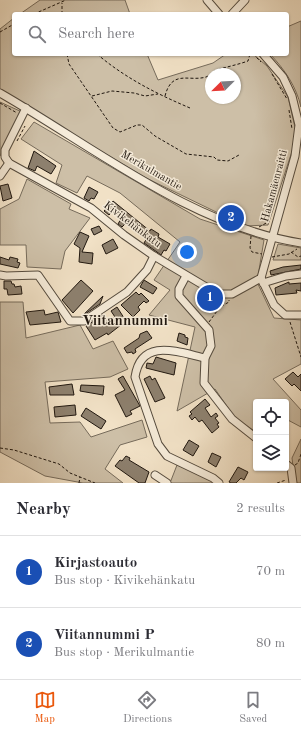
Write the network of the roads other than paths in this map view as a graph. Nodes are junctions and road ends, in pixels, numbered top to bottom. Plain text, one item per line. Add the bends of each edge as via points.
1 (207, 0) edge
2 (245, 0) edge
3 (217, 12) edge
4 (234, 12) edge
5 (265, 56) edge
6 (0, 93) edge
7 (26, 108) junction
8 (9, 163) junction
9 (0, 176) edge
10 (272, 239) junction
11 (301, 246) edge
12 (154, 256) junction
13 (301, 274) edge
14 (0, 275) edge
15 (186, 276) junction
16 (262, 280) junction
17 (301, 315) edge
18 (205, 358) junction
19 (253, 436) edge
20 (289, 469) edge
21 (155, 475) dead end
22 (293, 480) edge
23 (167, 483) edge
24 (217, 483) edge

1 - 3 street
2 - 4 street
5 - 10 street, Hakamäenraitti via 283,77 292,96 299,125 295,156
6 - 7 street, Merikulmantie
7 - 8 street via 5,150 5,157
7 - 10 street, Merikulmantie via 178,199 221,221
8 - 9 street
8 - 12 street, Kivikehänkatu via 91,208
10 - 11 street, Merikulmantie
10 - 16 street
12 - 14 street via 147,270 127,292 80,322 70,321 38,275
12 - 15 street, Kivikehänkatu
13 - 16 street
15 - 16 street, Kivikehänkatu via 218,294 225,295
15 - 18 street via 179,289 179,296 209,330 211,346
16 - 17 street via 274,305 285,315
18 - 19 street via 204,383 232,419
18 - 24 street via 163,349 152,351 143,357 136,367 135,377 158,444 167,456
20 - 22 street
21 - 23 street

